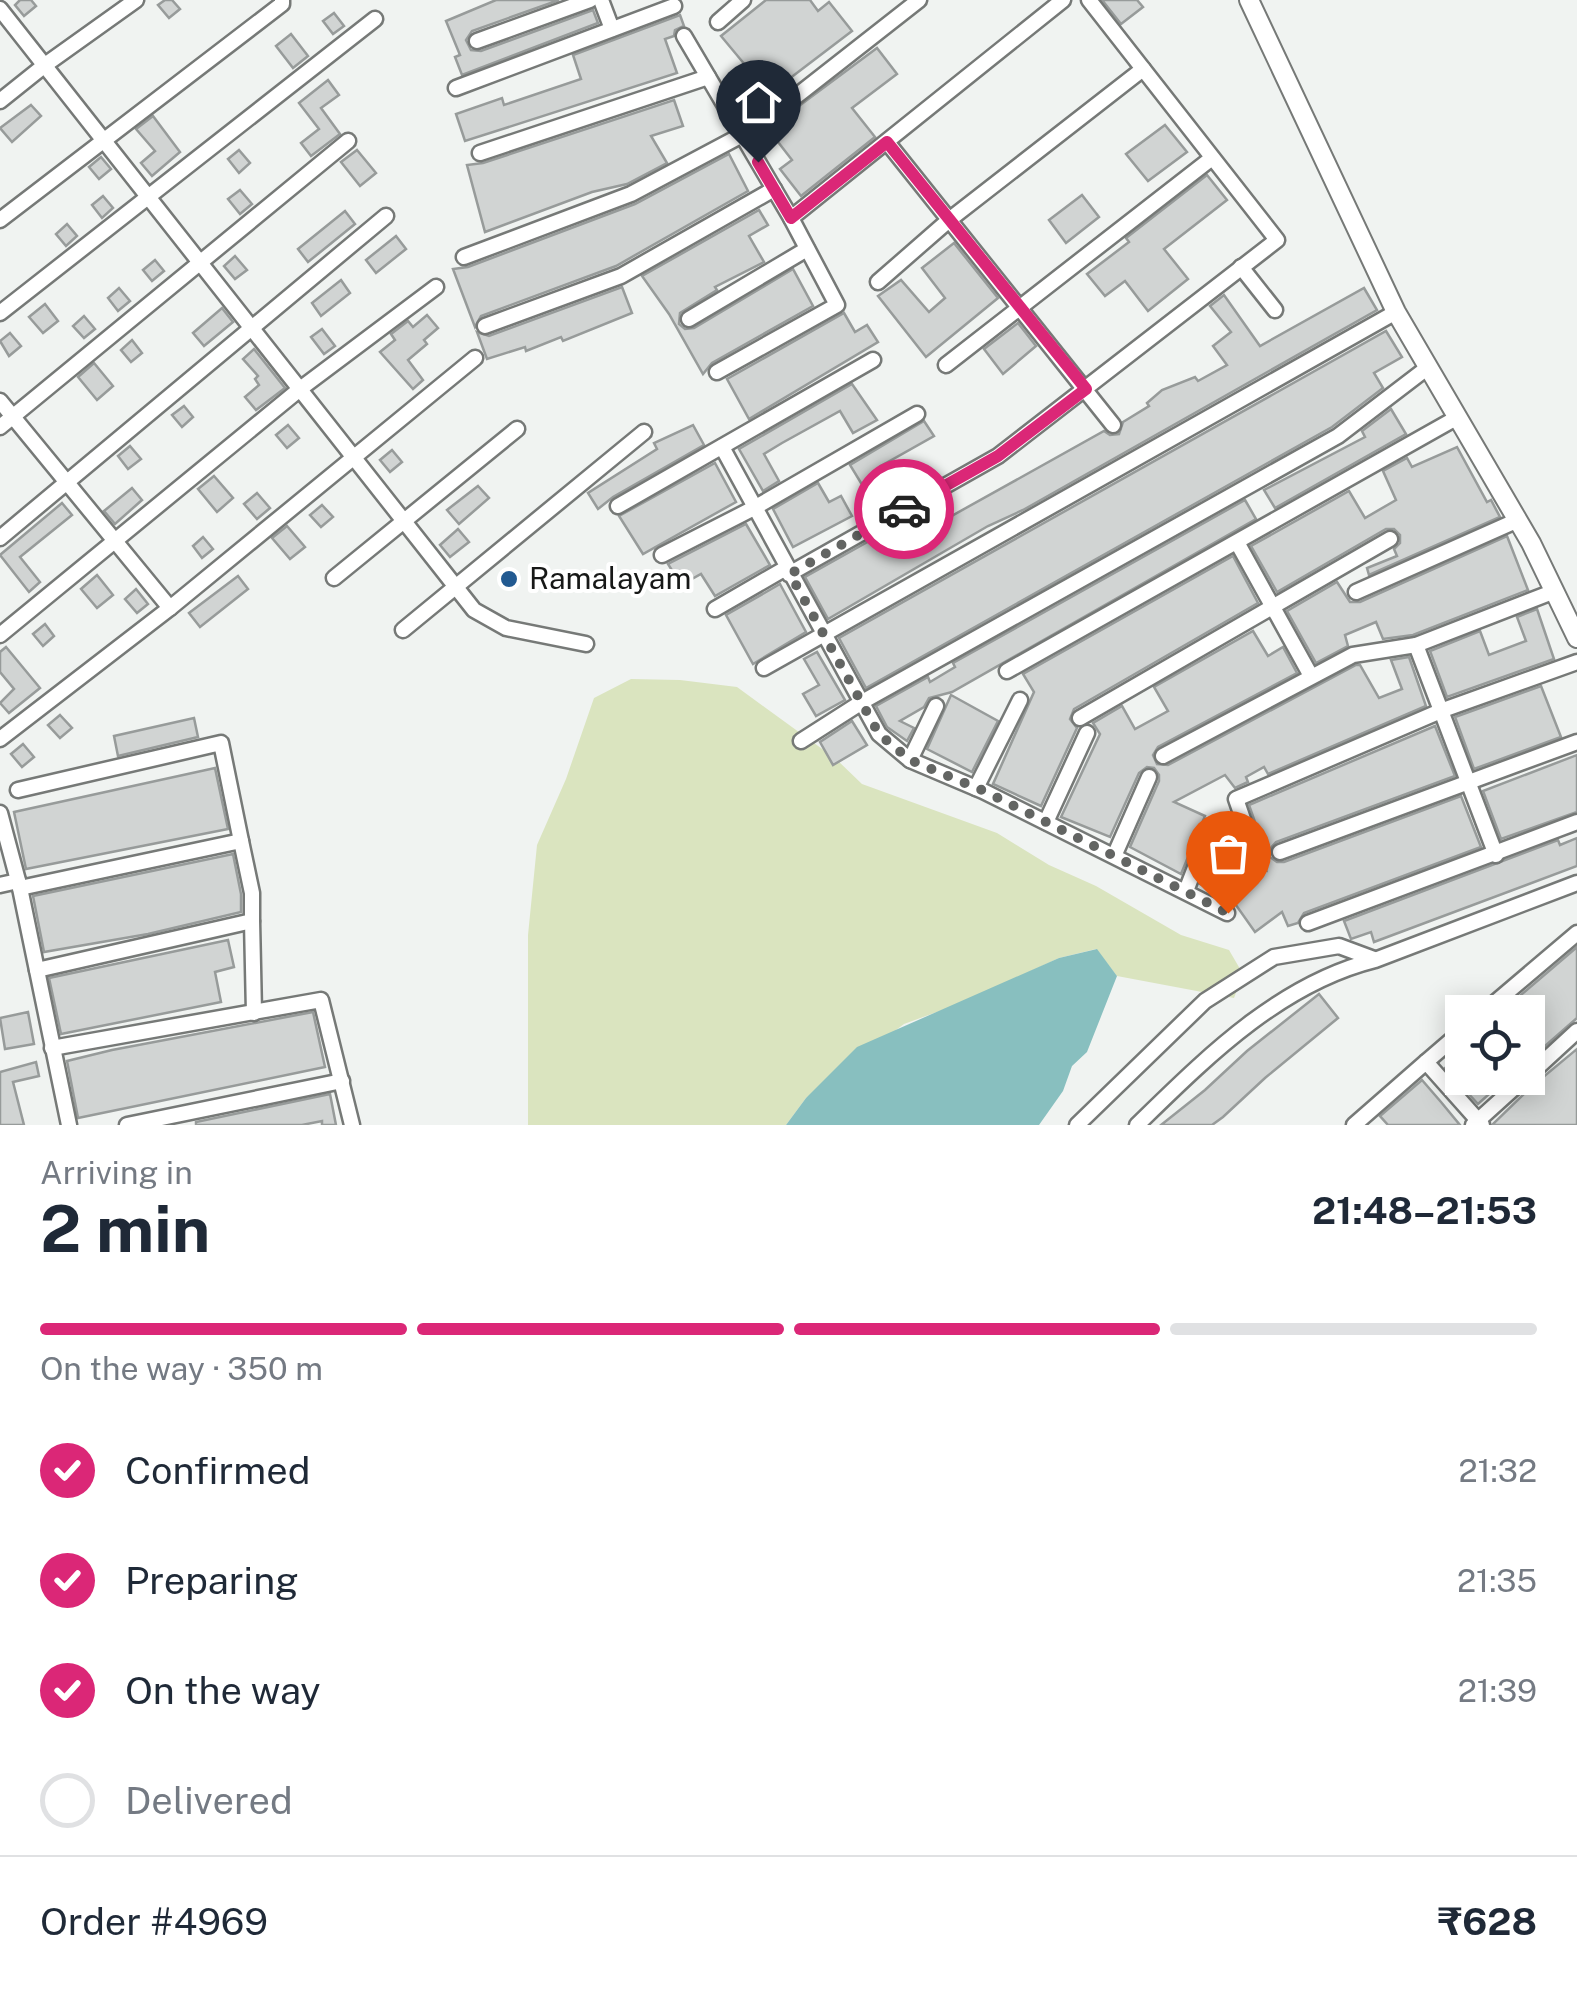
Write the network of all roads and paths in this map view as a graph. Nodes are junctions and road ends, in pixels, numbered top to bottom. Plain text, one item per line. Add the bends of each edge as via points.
1 (136, 0) edge
2 (282, 0) edge
3 (589, 0) edge
4 (601, 0) edge
5 (743, 0) edge
6 (919, 0) edge
7 (1063, 0) edge
8 (1089, 0) edge
9 (1249, 0) edge
10 (674, 6) dead end
11 (0, 9) edge
12 (376, 18) dead end
13 (718, 22) dead end
14 (612, 29) junction
15 (684, 36) dead end
16 (477, 41) dead end
17 (45, 64) junction
18 (1143, 69) junction
19 (708, 77) junction
20 (456, 88) dead end
21 (0, 101) edge
22 (771, 116) dead end
23 (742, 135) junction
24 (103, 141) junction
25 (348, 141) dead end
26 (887, 142) junction
27 (480, 153) dead end
28 (1212, 158) junction
29 (774, 189) junction
30 (148, 198) junction
31 (386, 216) dead end
32 (791, 218) junction
33 (0, 220) edge
34 (949, 220) junction
35 (808, 249) junction
36 (464, 257) dead end
37 (199, 263) junction
38 (1242, 267) junction
39 (878, 282) dead end
40 (436, 287) dead end
41 (1020, 308) junction
42 (1275, 310) dead end
43 (1396, 312) junction
44 (0, 313) edge
45 (689, 319) dead end
46 (485, 326) dead end
47 (250, 328) junction
48 (475, 358) dead end
49 (873, 360) dead end
50 (946, 365) dead end
51 (1428, 368) junction
52 (718, 372) dead end
53 (300, 389) junction
54 (1086, 389) junction
55 (0, 401) edge
56 (917, 414) dead end
57 (13, 417) junction
58 (1458, 418) junction
59 (1113, 425) dead end
60 (0, 427) edge
61 (517, 429) dead end
62 (644, 432) dead end
63 (722, 446) junction
64 (355, 460) junction
65 (66, 482) junction
66 (618, 506) dead end
67 (754, 508) junction
68 (1518, 520) junction
69 (404, 522) junction
70 (0, 538) edge
71 (1390, 539) dead end
72 (115, 542) junction
73 (1238, 544) junction
74 (662, 555) dead end
75 (788, 571) junction
76 (334, 578) dead end
77 (455, 586) junction
78 (1555, 591) junction
79 (1356, 592) dead end
80 (1274, 606) junction
81 (170, 608) junction
82 (715, 609) dead end
83 (402, 630) dead end
84 (822, 633) junction
85 (0, 635) edge
86 (1577, 638) edge
87 (586, 644) dead end
88 (1416, 644) junction
89 (1577, 662) edge
90 (764, 668) dead end
91 (1007, 671) dead end
92 (1311, 676) junction
93 (1020, 700) dead end
94 (862, 702) junction
95 (936, 706) dead end
96 (1443, 710) junction
97 (1080, 718) dead end
98 (1087, 733) dead end
99 (0, 739) edge
100 (800, 740) dead end
101 (1577, 742) edge
102 (1163, 756) dead end
103 (910, 760) junction
104 (1149, 777) dead end
105 (1468, 781) junction
106 (976, 788) junction
107 (18, 790) dead end
108 (0, 813) edge
109 (1046, 822) junction
110 (1577, 822) edge
111 (1211, 826) dead end
112 (241, 841) junction
113 (1253, 848) dead end
114 (1280, 852) dead end
115 (1115, 854) junction
116 (1496, 854) junction
117 (1577, 883) edge
118 (19, 885) junction
119 (0, 886) edge
120 (1186, 892) junction
121 (1228, 913) dead end
122 (252, 921) junction
123 (1308, 923) dead end
124 (1577, 933) edge
125 (1375, 960) junction
126 (37, 970) junction
127 (1504, 995) edge
128 (254, 1013) junction
129 (1577, 1031) edge
130 (1445, 1046) edge
131 (52, 1048) junction
132 (1545, 1059) edge
133 (1426, 1062) junction
134 (342, 1081) junction
135 (1506, 1095) edge
136 (1477, 1123) edge
137 (69, 1125) edge
138 (127, 1125) edge
139 (352, 1125) edge
140 (1077, 1125) edge
141 (1137, 1125) edge
142 (1354, 1125) edge

1 - 17 street
2 - 24 street
3 - 16 street
4 - 14 street
5 - 13 street
6 - 22 street
7 - 26 street
8 - 18 street
9 - 43 street
10 - 14 street
11 - 17 street
12 - 30 street
14 - 20 street
15 - 19 street
17 - 21 street
17 - 24 street
18 - 28 street
18 - 34 street
19 - 23 street
19 - 27 street
23 - 29 street
23 - 36 street via 631,194
24 - 30 street
24 - 33 street
25 - 37 street
26 - 32 street
26 - 34 street
28 - 38 street via 1276,240
28 - 41 street
29 - 32 street
29 - 46 street via 621,276
30 - 37 street
30 - 44 street
31 - 47 street
32 - 35 street
34 - 39 street
34 - 41 street
35 - 45 street
35 - 52 street via 837,305
37 - 47 street
37 - 57 street
38 - 42 street
38 - 54 street
40 - 53 street
41 - 50 street
41 - 54 street
43 - 51 street
43 - 84 street
47 - 53 street
47 - 65 street
48 - 64 street
49 - 63 street
51 - 58 street
51 - 94 street via 1338,436
53 - 64 street
53 - 72 street
54 - 59 street
54 - 75 street via 998,456
55 - 57 street
56 - 67 street
57 - 60 street
57 - 65 street
58 - 68 street
58 - 73 street
61 - 69 street
62 - 77 street
63 - 66 street
63 - 67 street
64 - 69 street
64 - 81 street
65 - 70 street
65 - 72 street
67 - 74 street
67 - 75 street
68 - 78 street
68 - 79 street
69 - 76 street
69 - 77 street
71 - 80 street
72 - 81 street
72 - 85 street
73 - 80 street
73 - 91 street
75 - 82 street
75 - 84 street
77 - 83 street
77 - 87 street via 474,610 506,628
78 - 86 street
78 - 88 street
80 - 92 street
80 - 97 street
81 - 99 street
84 - 90 street
84 - 94 street
88 - 92 street via 1353,656
88 - 96 street
89 - 96 street
92 - 102 street
93 - 106 street
94 - 100 street
94 - 103 street via 879,734
95 - 103 street
96 - 105 street
96 - 113 street via 1236,798
98 - 109 street
101 - 105 street
103 - 106 street
104 - 115 street
105 - 114 street
105 - 116 street
106 - 109 street
107 - 112 street via 220,742
108 - 118 street
109 - 115 street
110 - 116 street
111 - 120 street
112 - 118 street
112 - 122 street
115 - 120 street
116 - 123 street
117 - 125 street
118 - 119 street
118 - 126 street
120 - 121 street
122 - 126 street
122 - 128 street
124 - 127 street
125 - 140 street via 1340,946 1274,957 1205,1001
125 - 141 street via 1308,986 1222,1042
126 - 131 street
128 - 131 street
128 - 134 street via 320,1000
129 - 132 street
130 - 133 street
131 - 137 street
133 - 136 street
133 - 142 street
134 - 138 street
134 - 139 street
135 - 136 street

